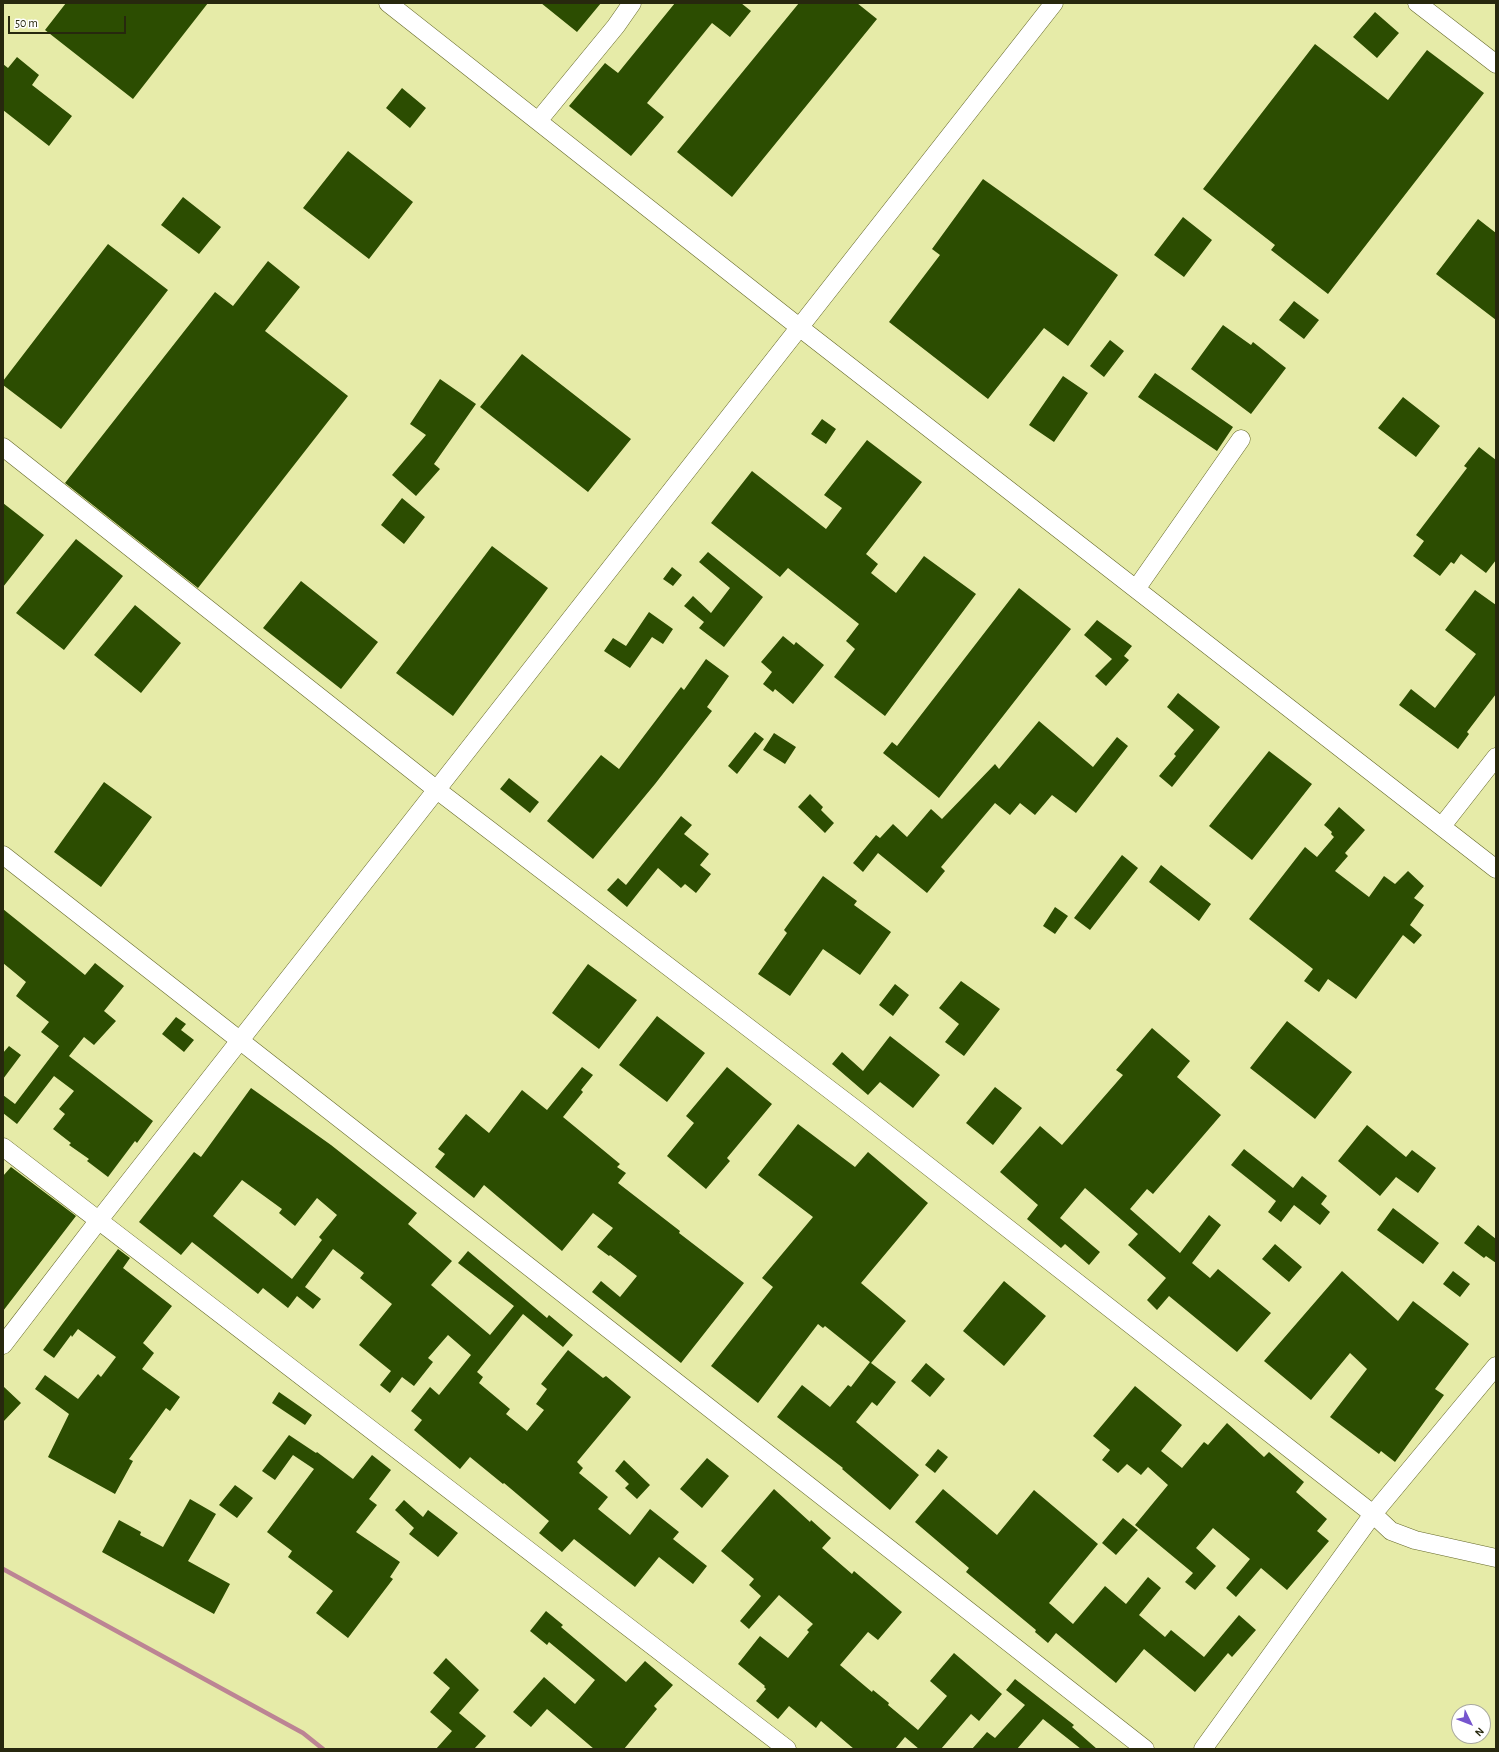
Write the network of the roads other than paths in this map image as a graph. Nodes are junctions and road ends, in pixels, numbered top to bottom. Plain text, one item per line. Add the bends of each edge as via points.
1 (388, 3) edge
2 (632, 3) edge
3 (1054, 3) edge
4 (1417, 3) edge
5 (1496, 64) edge
6 (538, 121) junction
7 (799, 327) junction
8 (1241, 439) dead end
9 (3, 447) edge
10 (1136, 589) junction
11 (1496, 757) edge
12 (437, 790) junction
13 (1442, 826) junction
14 (3, 855) edge
15 (1496, 869) edge
16 (240, 1040) junction
17 (3, 1147) edge
18 (99, 1220) junction
19 (3, 1345) edge
20 (1496, 1366) edge
21 (1373, 1514) junction
22 (1496, 1558) edge
23 (787, 1749) edge
24 (1145, 1749) edge
25 (1203, 1749) edge

1 - 6 street
2 - 6 street
3 - 7 street
4 - 5 street
6 - 7 street
7 - 10 street
7 - 12 street
8 - 10 street
9 - 12 street
10 - 13 street
11 - 13 street
12 - 16 street
12 - 21 street via 859,1112
13 - 15 street
14 - 16 street
16 - 18 street
16 - 24 street
17 - 18 street
18 - 19 street
18 - 23 street
20 - 21 street
21 - 22 street via 1391,1531 1415,1540
21 - 25 street

